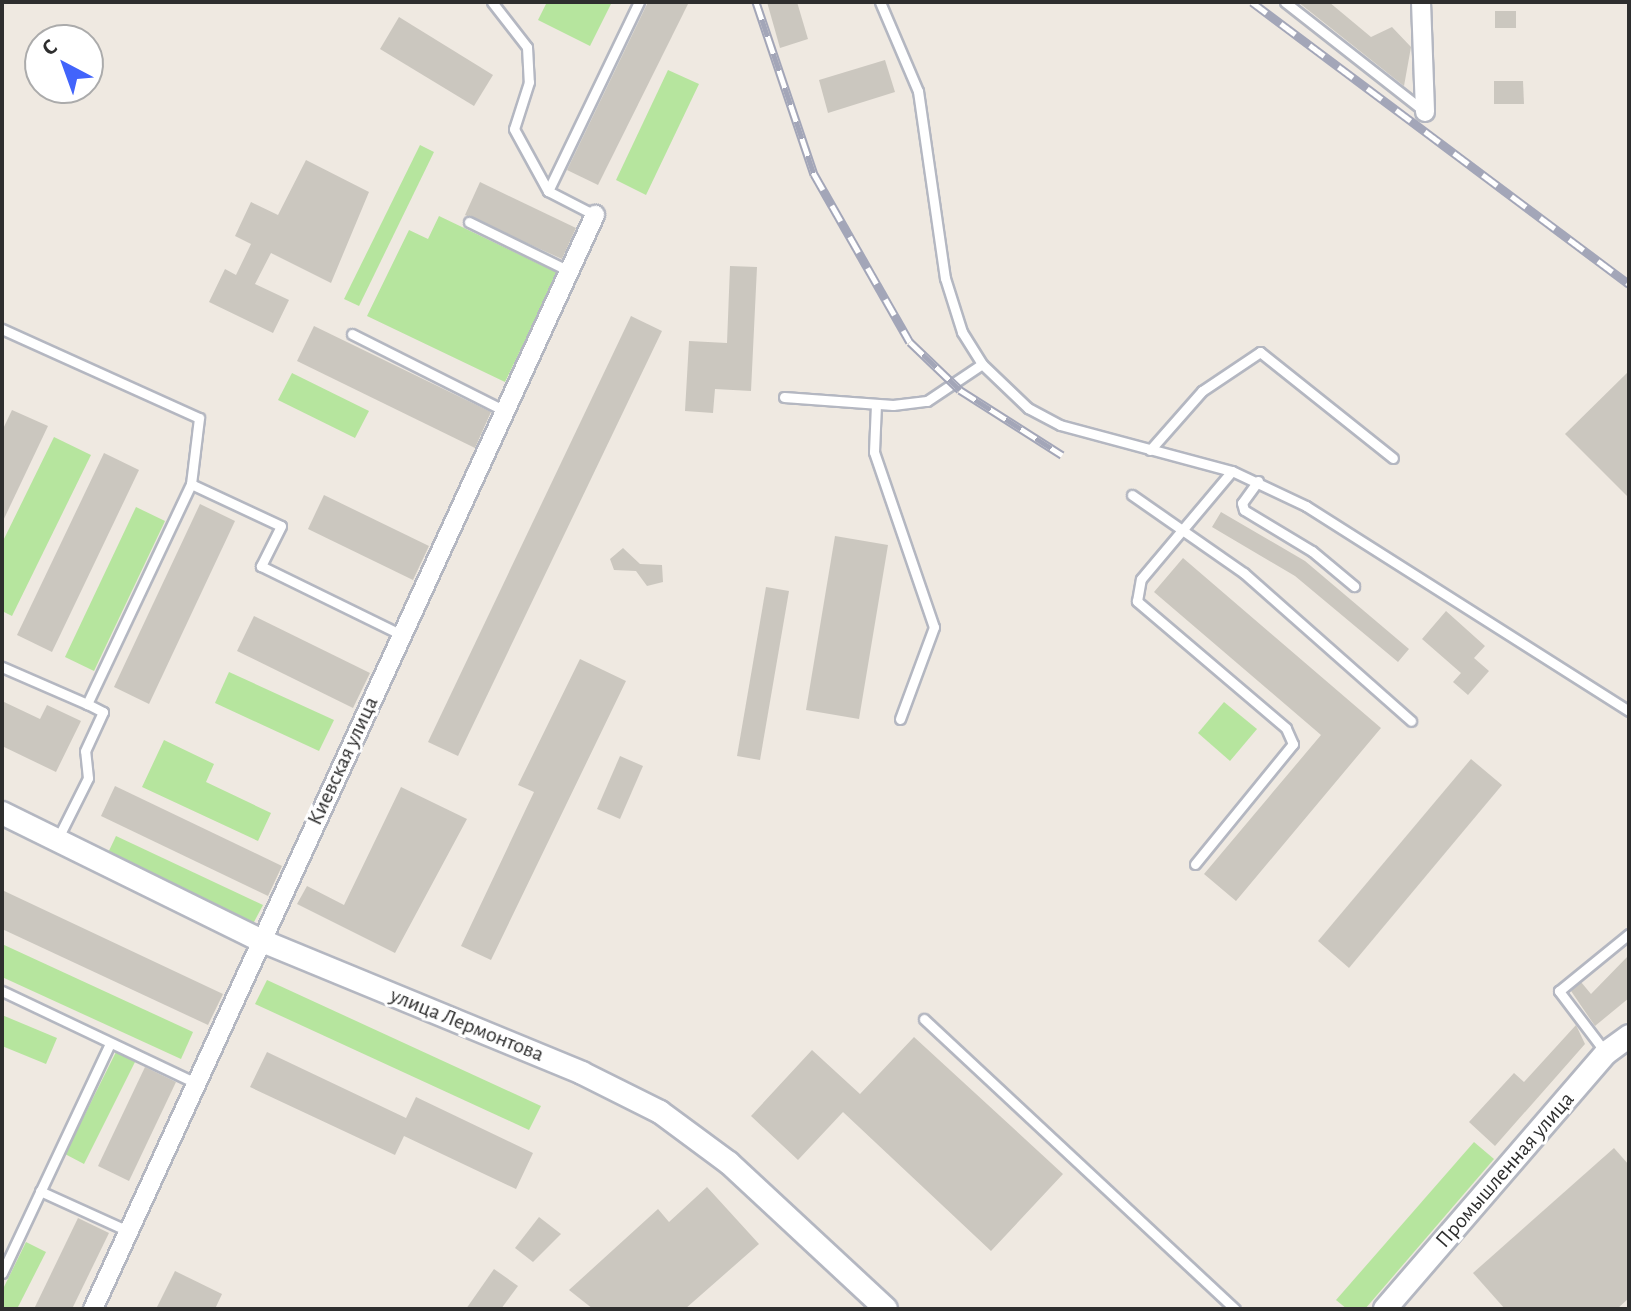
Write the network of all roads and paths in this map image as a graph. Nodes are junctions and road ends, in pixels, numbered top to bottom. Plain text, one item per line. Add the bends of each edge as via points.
1 (492, 2) edge
2 (639, 2) edge
3 (880, 2) edge
4 (1285, 2) edge
5 (1421, 2) edge
6 (1425, 112) joint
7 (548, 191) junction
8 (595, 215) joint
9 (469, 222) dead end
10 (569, 271) junction
11 (2, 329) edge
12 (352, 334) dead end
13 (982, 364) junction
14 (784, 397) dead end
15 (876, 404) junction
16 (505, 411) junction
17 (1150, 450) junction
18 (1393, 458) dead end
19 (1232, 471) junction
20 (1258, 481) junction
21 (191, 484) junction
22 (1132, 495) dead end
23 (1182, 530) junction
24 (1354, 586) dead end
25 (402, 635) junction
26 (2, 667) edge
27 (87, 704) junction
28 (1629, 711) edge
29 (900, 719) dead end
30 (1411, 721) dead end
31 (2, 813) edge
32 (57, 840) junction
33 (1195, 864) dead end
34 (1629, 934) edge
35 (260, 940) junction
36 (2, 991) edge
37 (924, 1019) dead end
38 (1629, 1036) edge
39 (110, 1043) junction
40 (1606, 1053) junction
41 (196, 1083) junction
42 (40, 1191) junction
43 (129, 1231) junction
44 (2, 1273) edge
45 (93, 1309) edge
46 (886, 1309) edge
47 (1235, 1309) edge
48 (1385, 1309) edge

1 - 7 lane via 527,47 529,82 514,129
2 - 7 lane
3 - 13 lane via 918,91 945,278 962,332
4 - 6 lane
5 - 6 street
7 - 8 lane
8 - 10 street, Киевская улица
9 - 10 lane
10 - 16 street, Киевская улица
11 - 21 lane via 199,418
12 - 16 lane
13 - 15 lane via 927,401
13 - 17 lane via 1028,408 1060,425
14 - 15 lane
15 - 29 lane via 874,452 934,627
16 - 25 street, Киевская улица
17 - 18 lane via 1202,391 1260,352
17 - 19 lane
19 - 20 lane
19 - 23 lane
20 - 24 lane via 1245,497 1244,510 1312,551
20 - 28 lane
21 - 25 lane via 281,526 261,566
21 - 27 lane
22 - 23 lane
23 - 30 lane via 1244,573
23 - 33 lane via 1141,579 1137,601 1286,728 1293,744
25 - 35 street, Киевская улица
26 - 27 lane
27 - 32 lane via 103,712 85,751 88,778
31 - 32 street, улица Лермонтова
32 - 35 street, улица Лермонтова
34 - 40 lane via 1559,991
35 - 41 street, Киевская улица
35 - 46 street, улица Лермонтова via 582,1073 660,1112 729,1163
36 - 39 lane
37 - 47 lane
38 - 40 street, Промышленная улица
39 - 41 lane
39 - 42 lane
40 - 48 street, Промышленная улица
41 - 43 street, Киевская улица
42 - 43 lane
42 - 44 lane
43 - 45 street, Киевская улица

